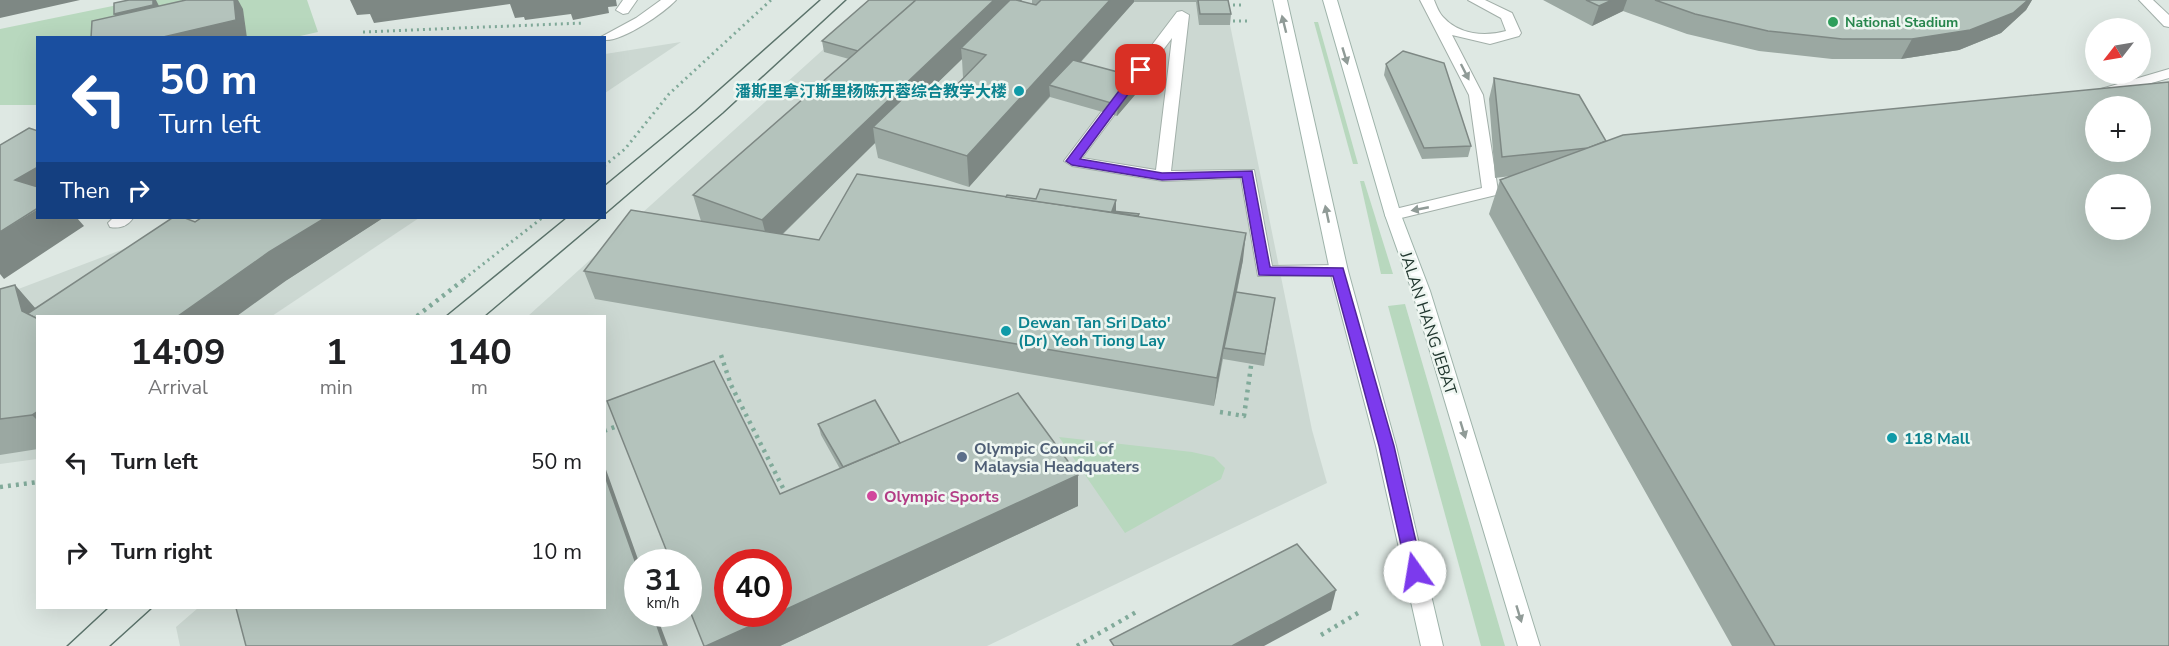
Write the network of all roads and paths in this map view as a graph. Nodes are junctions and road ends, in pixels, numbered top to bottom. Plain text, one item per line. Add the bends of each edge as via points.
1 (669, 0) edge
2 (771, 0) edge
3 (1280, 0) edge
4 (1330, 0) edge
5 (1427, 0) edge
6 (1475, 0) edge
7 (2146, 0) edge
8 (1217, 5) edge
9 (1243, 5) dead end
10 (1438, 20) junction
11 (641, 21) junction
12 (2169, 23) edge
13 (363, 32) dead end
14 (607, 38) edge
15 (2169, 73) edge
16 (2092, 96) edge
17 (606, 164) edge
18 (1162, 176) junction
19 (1393, 214) junction
20 (541, 219) edge
21 (1339, 271) junction
22 (418, 315) edge
23 (1253, 350) edge
24 (721, 355) dead end
25 (731, 385) junction
26 (720, 389) edge
27 (1220, 412) dead end
28 (626, 423) edge
29 (606, 430) edge
30 (36, 482) edge
31 (0, 487) edge
32 (788, 500) edge
33 (1138, 611) dead end
34 (1358, 613) dead end
35 (1321, 635) dead end
36 (1077, 646) edge
37 (1432, 646) edge
38 (1529, 646) edge

1 - 11 street
2 - 17 path via 669,94 625,149
21 -> 3 street
4 -> 19 street, JALAN HANG JEBAT
5 - 10 street
6 - 10 street via 1507,16 1514,33 1490,40 1461,35
7 - 12 street
8 - 9 path
10 -> 19 street via 1476,95 1490,191
11 - 13 path
11 - 14 street
15 - 16 street
18 - 18 street via 1072,161 1182,10
18 - 21 street via 1248,173 1264,272
19 -> 38 street, JALAN HANG JEBAT via 1421,291
20 - 22 path
21 - 37 street via 1386,446
23 - 27 path via 1244,416
24 - 25 path
25 - 26 path
25 - 32 path
28 - 29 path
30 - 31 path
33 - 36 path
34 - 35 path

